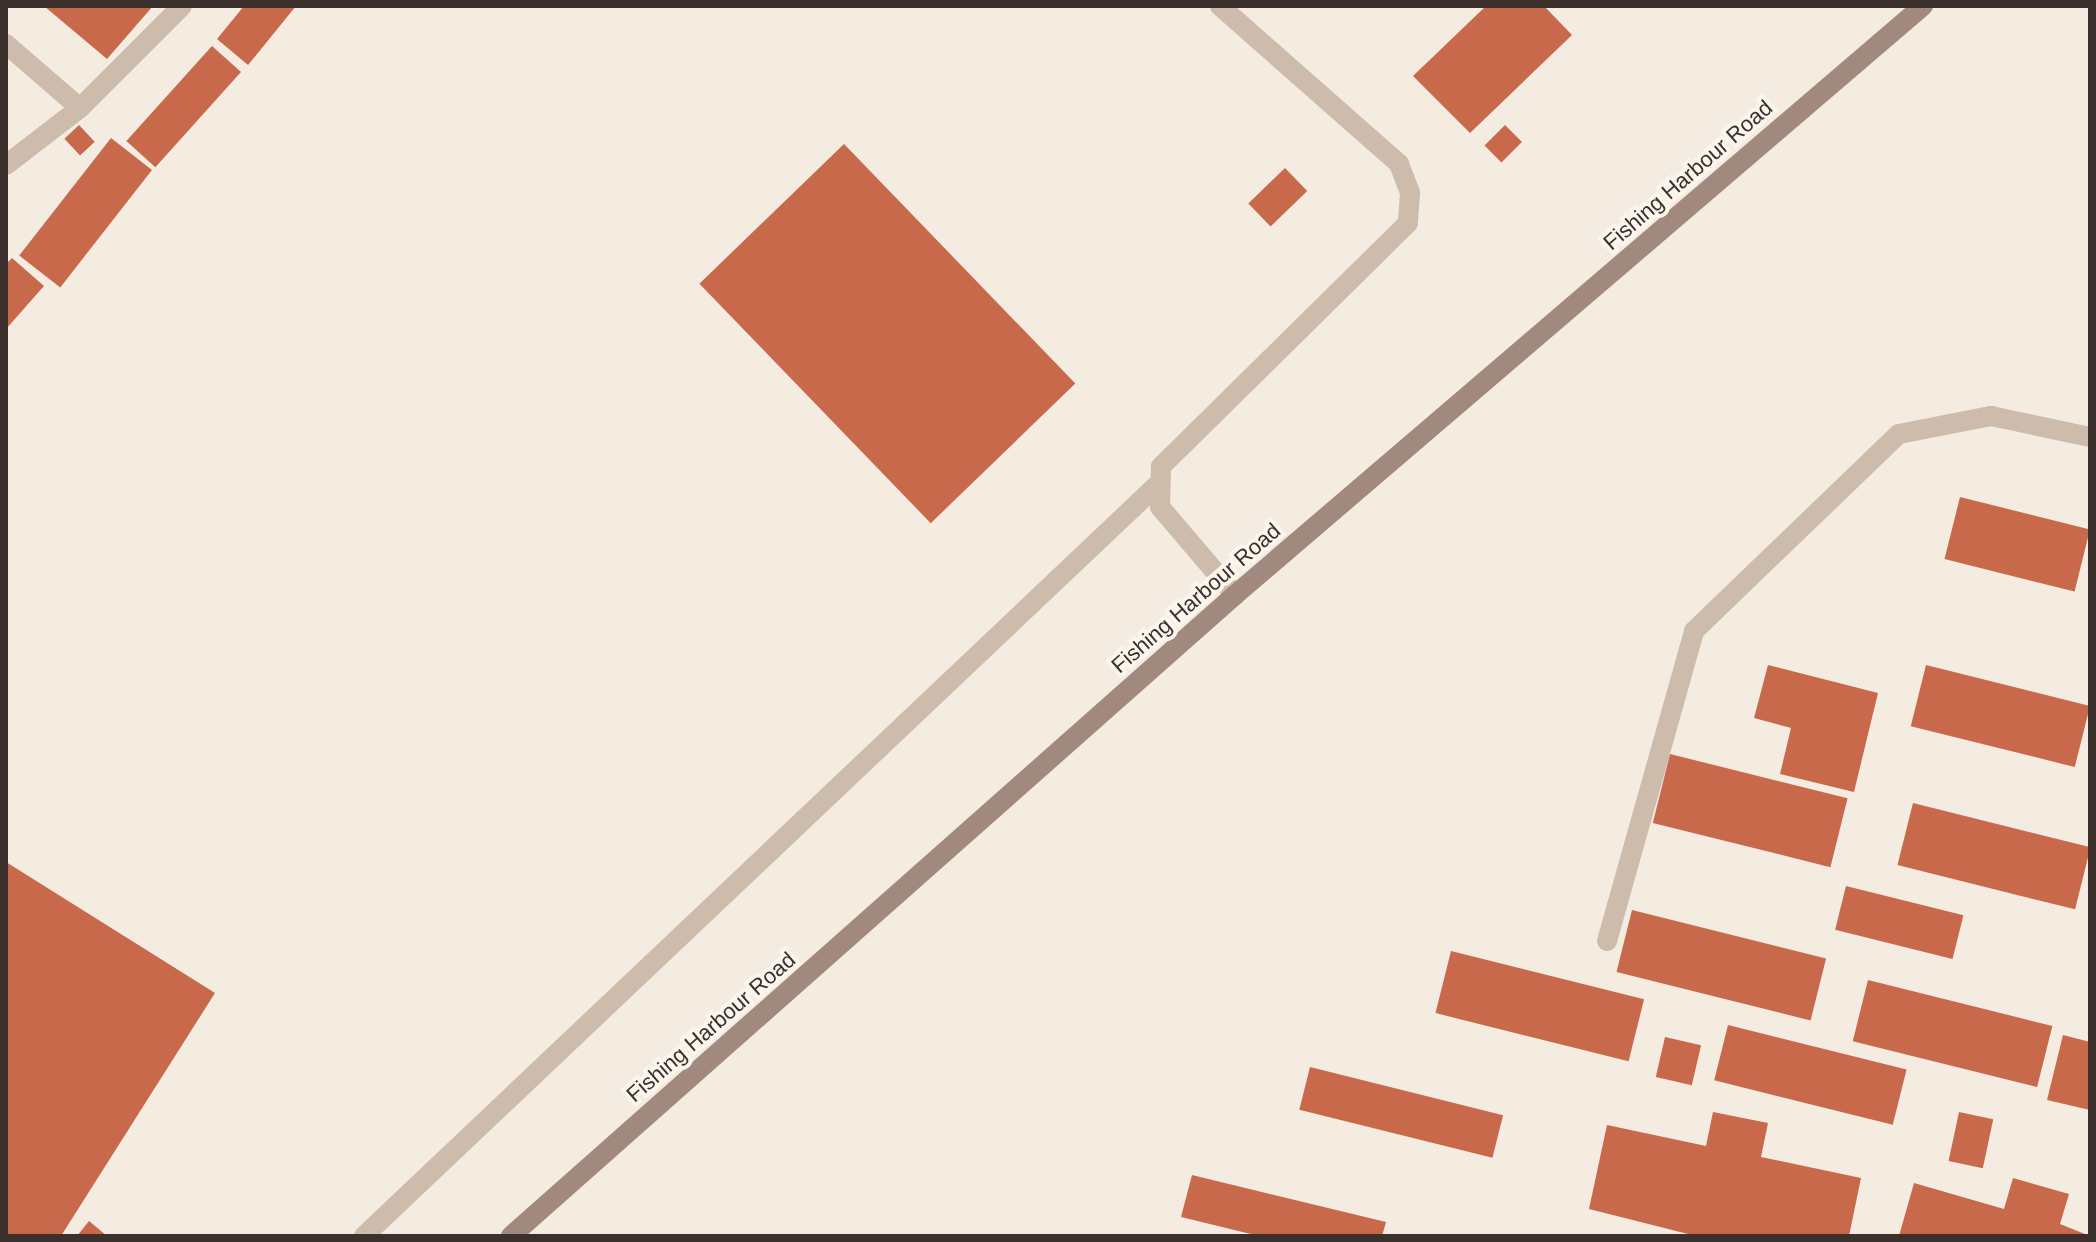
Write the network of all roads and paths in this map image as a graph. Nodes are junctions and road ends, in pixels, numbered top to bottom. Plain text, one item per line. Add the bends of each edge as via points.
1 (182, 6) edge
2 (1220, 6) edge
3 (1923, 6) edge
4 (6, 44) edge
5 (80, 108) junction
6 (6, 165) edge
7 (2090, 437) edge
8 (1156, 486) junction
9 (1235, 595) junction
10 (1607, 941) dead end
11 (364, 1236) edge
12 (511, 1236) edge

1 - 5 street
2 - 8 street via 1399,164 1410,193 1408,223 1161,467
3 - 9 street, Fishing Harbour Road
4 - 5 street
5 - 6 street
7 - 10 street via 1991,416 1899,434 1694,631
8 - 9 street via 1160,507
8 - 11 street
9 - 12 street, Fishing Harbour Road

